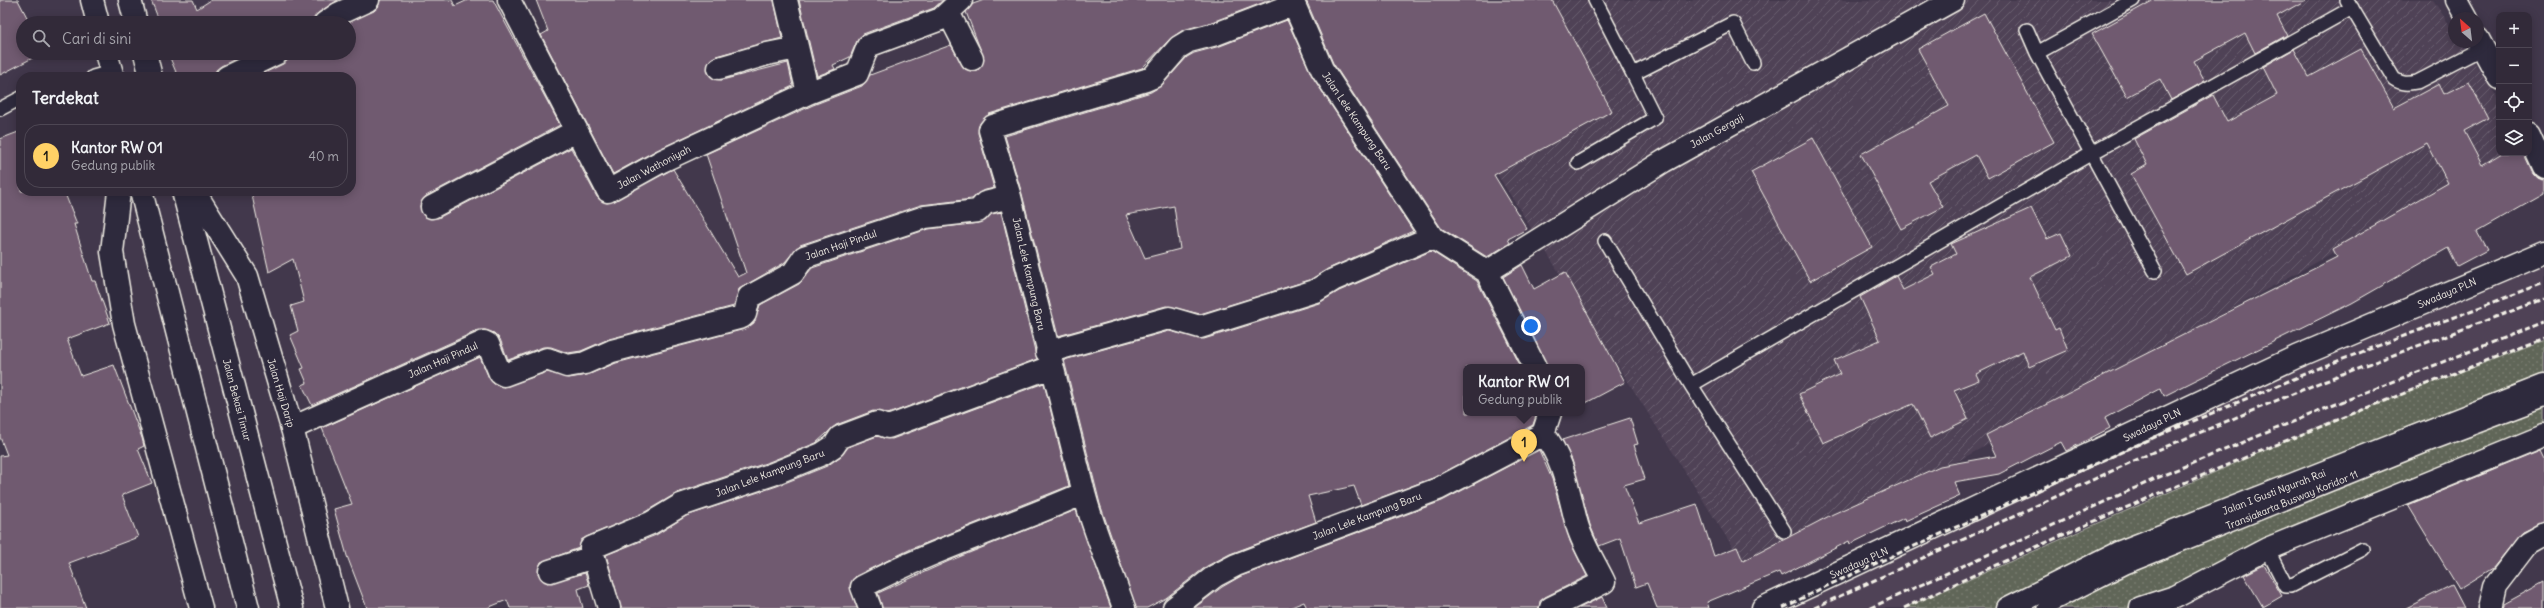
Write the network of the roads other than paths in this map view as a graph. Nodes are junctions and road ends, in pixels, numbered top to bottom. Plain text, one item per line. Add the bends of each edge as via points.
1 (92, 0) edge
2 (130, 0) edge
3 (368, 0) edge
4 (508, 0) edge
5 (786, 0) edge
6 (1595, 0) edge
7 (1953, 0) edge
8 (2133, 0) edge
9 (2457, 0) edge
10 (1293, 2) edge
11 (2349, 4) edge
12 (955, 7) edge
13 (2464, 12) edge
14 (96, 16) edge
15 (134, 16) edge
16 (335, 16) edge
17 (2027, 30) dead end
18 (797, 48) junction
19 (2474, 48) edge
20 (2483, 48) edge
21 (2037, 53) junction
22 (972, 59) dead end
23 (147, 60) edge
24 (262, 60) edge
25 (1753, 63) dead end
26 (719, 68) dead end
27 (150, 72) edge
28 (237, 72) edge
29 (2496, 72) edge
30 (1633, 74) junction
31 (808, 93) junction
32 (16, 101) edge
33 (0, 109) edge
34 (576, 131) junction
35 (2532, 142) edge
36 (2090, 154) junction
37 (1578, 163) dead end
38 (2544, 168) edge
39 (118, 196) edge
40 (142, 196) edge
41 (184, 196) edge
42 (197, 196) edge
43 (1010, 197) junction
44 (432, 207) dead end
45 (1432, 237) junction
46 (1605, 240) dead end
47 (2544, 252) edge
48 (2155, 271) dead end
49 (1487, 272) junction
50 (1049, 359) junction
51 (1533, 364) edge
52 (1691, 385) junction
53 (2544, 386) edge
54 (2544, 401) edge
55 (1549, 416) edge
56 (292, 428) junction
57 (1543, 434) junction
58 (2544, 436) edge
59 (1084, 493) junction
60 (1784, 531) dead end
61 (2544, 534) edge
62 (2267, 549) junction
63 (2362, 549) dead end
64 (593, 557) junction
65 (550, 571) dead end
66 (201, 608) edge
67 (248, 608) edge
68 (292, 608) edge
69 (337, 608) edge
70 (609, 608) edge
71 (870, 608) edge
72 (1124, 608) edge
73 (1174, 608) edge
74 (1551, 608) edge
75 (1763, 608) edge
76 (2008, 608) edge
77 (2045, 608) edge
78 (2141, 608) edge
79 (2490, 608) edge

1 - 14 street
2 - 15 street
3 - 16 street
4 - 34 street, Jalan Wathoniyah
5 - 18 street
6 - 30 lane
7 - 49 street, Jalan Gergaji via 1664,161
8 - 21 lane
9 - 13 street
10 - 43 street via 1216,34 1189,41 1179,47 1153,77 1146,80 993,126 990,130
10 - 45 street, Jalan Lele Kampung Baru via 1322,69
11 - 19 lane via 2394,79 2400,82 2417,82
11 - 36 lane
12 - 22 street
12 - 31 street via 868,46 859,72
17 - 21 lane
18 - 26 street
18 - 31 street
20 - 29 street
21 - 36 lane
23 - 27 street
24 - 28 street
25 - 30 lane via 1733,23
30 - 37 lane via 1654,118
31 - 34 street, Jalan Wathoniyah via 662,161 608,191
32 - 33 lane
34 - 44 street
35 - 38 street
36 - 48 lane
36 - 52 lane
39 - 66 street via 112,252 124,324
40 - 67 street
41 - 68 street, Jalan Bekasi Timur
42 - 56 street, Jalan Haji Darip via 247,276
43 - 50 street, Jalan Lele Kampung Baru
43 - 56 street, Jalan Haji Pindul via 985,203 978,211 933,215 903,223 804,257 793,273 749,297 742,317 612,351 585,363 561,365 549,358 504,375 500,373 488,344 484,342
45 - 49 street, Jalan Lele Kampung Baru
45 - 50 street, Jalan Lele Kampung Baru via 1333,280 1315,291 1200,327 1169,318
46 - 52 lane
47 - 75 street, Swadaya PLN via 2296,356
49 - 51 street
50 - 59 street, Jalan Lele Kampung Baru via 1067,420
50 - 64 street, Jalan Lele Kampung Baru via 888,427 877,423 845,434 822,454 681,505 651,522 591,548
52 - 60 lane
53 - 76 street, Jalan I Gusti Ngurah Rai via 2118,553
54 - 77 lane, Transjakarta Busway Koridor 11 via 2425,446 2126,567
55 - 57 street
56 - 69 street, Jalan Haji Darip
57 - 73 street, Jalan Lele Kampung Baru via 1438,488 1236,565 1215,576
57 - 74 street via 1552,446 1576,512 1579,530 1604,582
58 - 62 street
59 - 71 street via 1029,518 916,561 863,586 861,589
59 - 72 street, Jalan Lele Kampung Baru via 1093,528 1106,555
61 - 79 street via 2528,543 2495,586
62 - 63 lane via 2286,586
62 - 78 street via 2175,597
64 - 65 street
64 - 70 street

